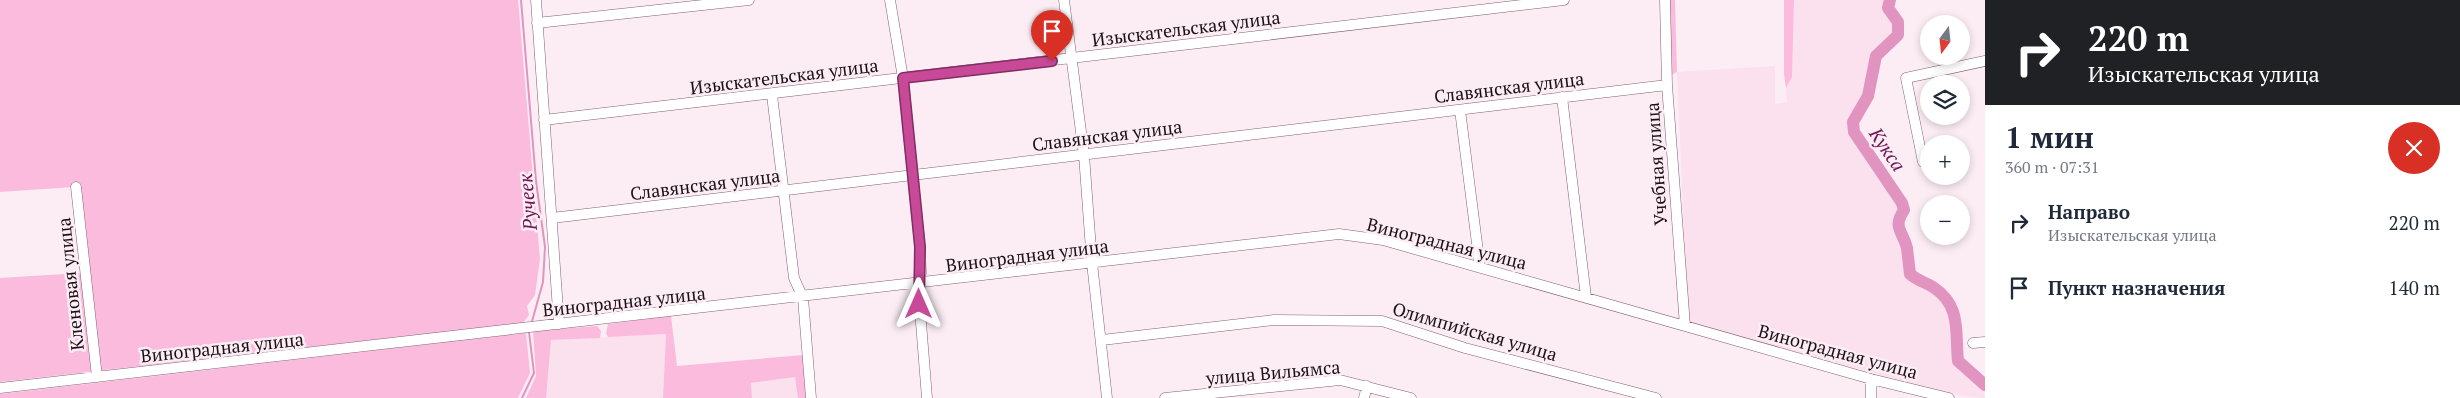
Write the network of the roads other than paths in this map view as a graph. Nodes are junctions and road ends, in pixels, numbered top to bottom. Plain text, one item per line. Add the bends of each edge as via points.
1 (536, 0) edge
2 (749, 0) edge
3 (890, 0) edge
4 (1064, 0) edge
5 (1564, 0) edge
6 (1665, 0) edge
7 (537, 23) junction
8 (1071, 58) junction
9 (1985, 61) edge
10 (903, 78) junction
11 (1667, 85) junction
12 (772, 95) junction
13 (1562, 96) junction
14 (1460, 110) junction
15 (544, 120) junction
16 (1920, 147) edge
17 (1084, 155) junction
18 (912, 175) junction
19 (76, 187) dead end
20 (784, 191) junction
21 (552, 218) junction
22 (1092, 263) junction
23 (1480, 267) junction
24 (918, 285) junction
25 (1586, 297) junction
26 (802, 298) junction
27 (559, 324) junction
28 (1685, 326) junction
29 (1102, 340) junction
30 (1985, 342) edge
31 (1973, 344) dead end
32 (97, 377) junction
33 (1871, 379) junction
34 (1367, 386) junction
35 (0, 388) edge
36 (811, 398) edge
37 (926, 398) edge
38 (1107, 398) edge
39 (1165, 398) edge
40 (1364, 398) edge
41 (1411, 398) edge
42 (1656, 398) edge
43 (1870, 398) edge
44 (1949, 398) edge

1 - 7 street
2 - 7 street
3 - 10 street
4 - 8 street
5 - 8 street, Изыскательская улица
6 - 11 street, Учебная улица
7 - 15 street
8 - 10 street, Изыскательская улица
8 - 17 street
9 - 16 street via 1906,78
10 - 12 street, Изыскательская улица
10 - 18 street
11 - 13 street, Славянская улица
11 - 28 street, Учебная улица
12 - 15 street, Изыскательская улица
12 - 20 street
13 - 14 street, Славянская улица
13 - 25 street
14 - 17 street, Славянская улица
14 - 23 street
15 - 21 street
17 - 18 street, Славянская улица
17 - 22 street
18 - 20 street, Славянская улица
18 - 24 street via 920,247
19 - 32 street, Кленовая улица
20 - 21 street, Славянская улица
20 - 26 street via 794,278
21 - 27 street
22 - 23 street, Виноградная улица via 1338,234 1383,240
22 - 24 street, Виноградная улица
22 - 29 street
23 - 25 street, Виноградная улица
24 - 26 street, Виноградная улица
24 - 37 street
25 - 28 street, Виноградная улица
26 - 27 street, Виноградная улица
26 - 36 street
27 - 32 street, Виноградная улица
28 - 33 street, Виноградная улица
29 - 38 street
29 - 42 street, Олимпийская улица via 1274,320 1382,321 1465,348
30 - 31 street
32 - 35 street, Виноградная улица
33 - 43 street
33 - 44 street, Виноградная улица
34 - 39 street, улица Вильямса via 1340,380
34 - 40 street
34 - 41 street, улица Вильямса

